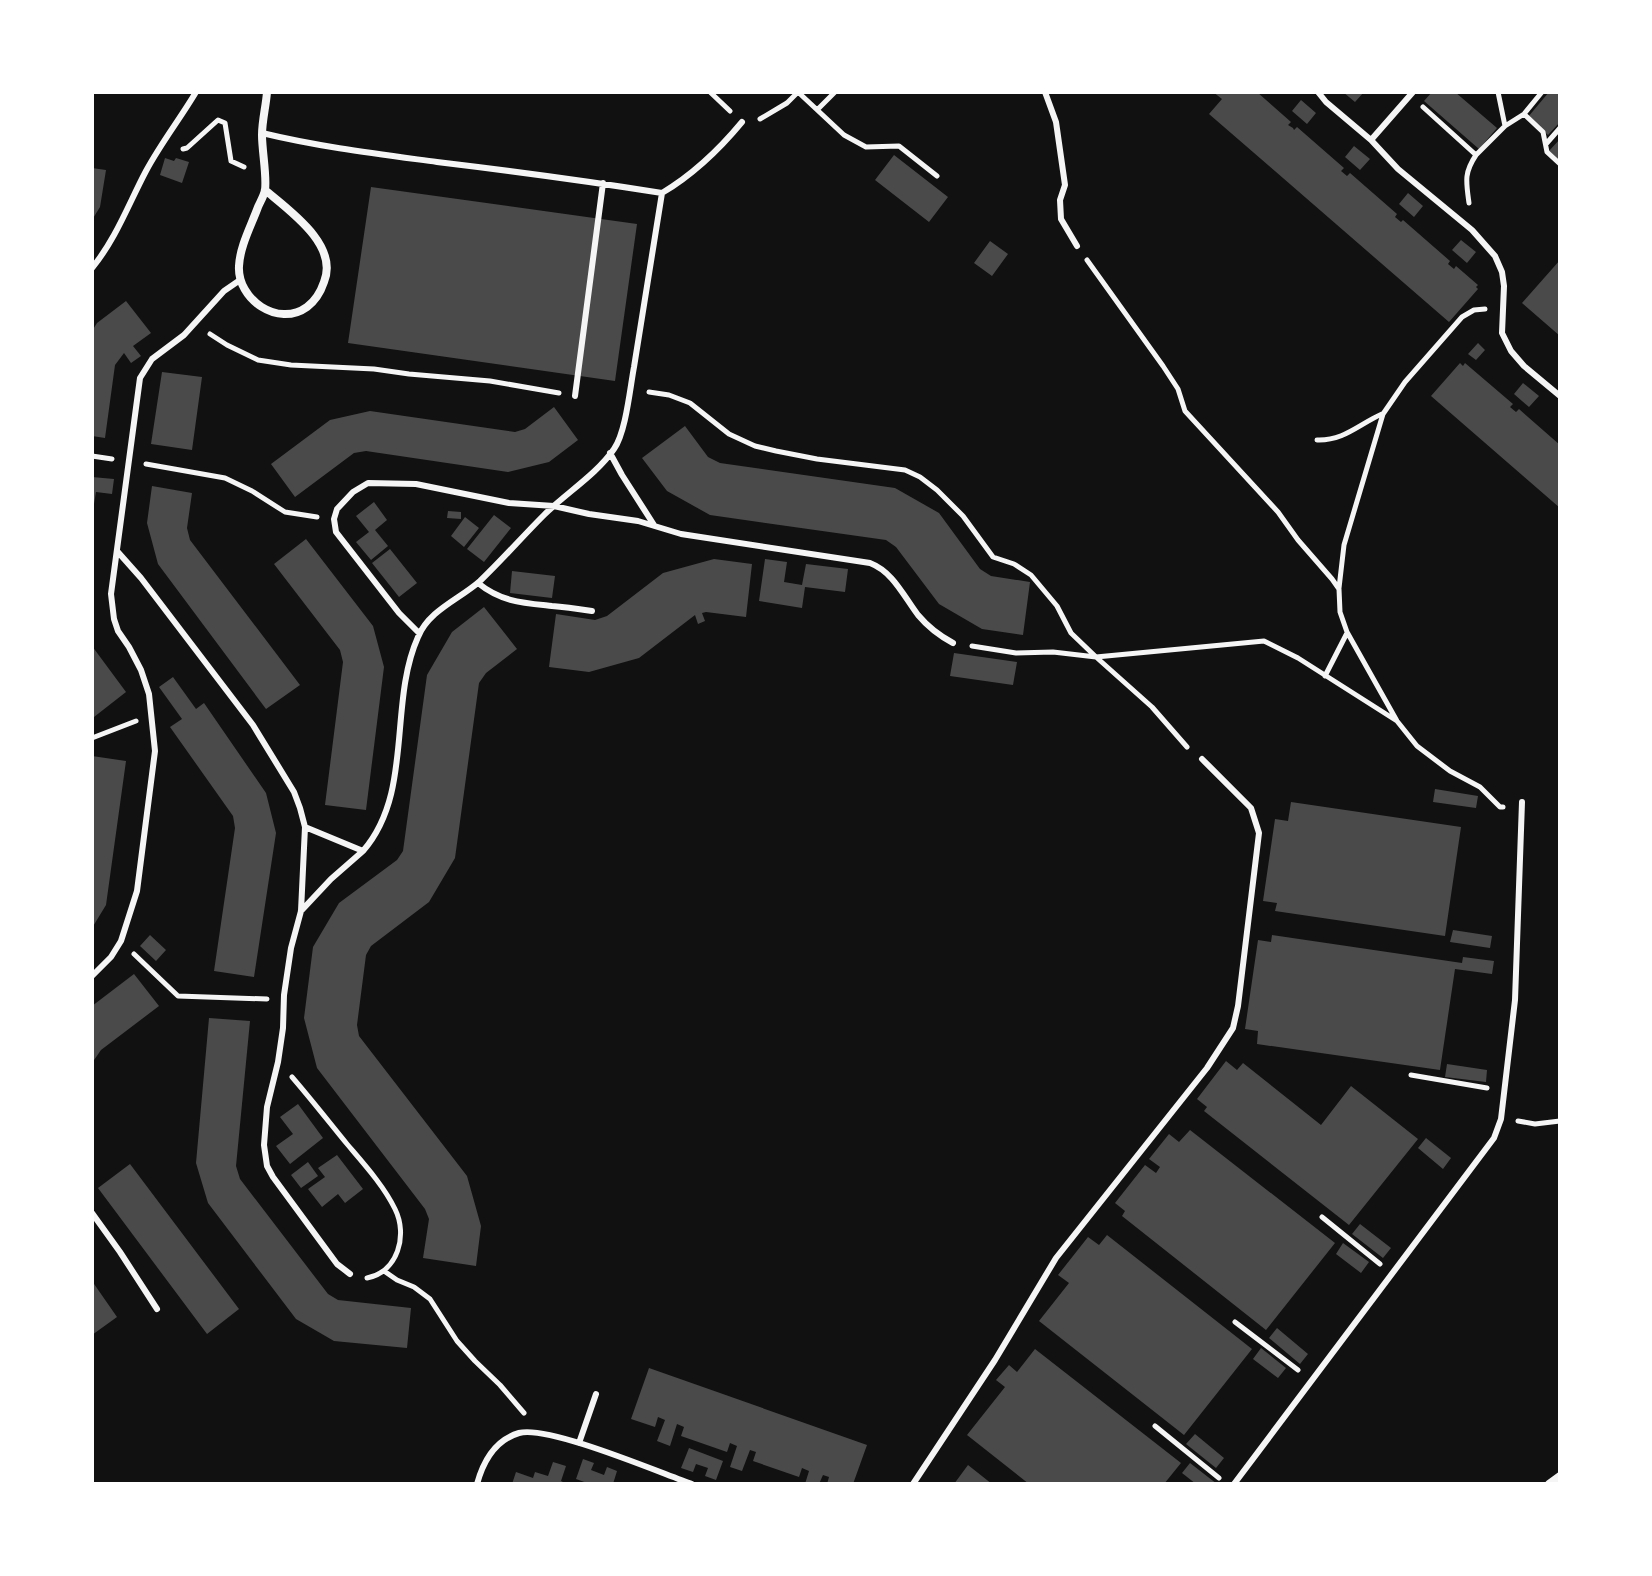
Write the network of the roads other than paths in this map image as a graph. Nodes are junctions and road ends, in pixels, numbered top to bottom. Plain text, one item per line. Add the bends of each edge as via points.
1 (196, 92) edge
2 (267, 92) edge
3 (1045, 92) edge
4 (1318, 92) edge
5 (1412, 93) edge
6 (742, 122) road end
7 (262, 133) junction
8 (1371, 140) junction
9 (603, 183) junction
10 (265, 190) junction
11 (662, 193) junction
12 (1077, 246) road end
13 (92, 268) edge
14 (240, 280) junction
15 (575, 396) road end
16 (1560, 396) edge
17 (610, 453) junction
18 (554, 506) junction
19 (656, 526) junction
20 (117, 551) junction
21 (478, 583) junction
22 (592, 611) dead end
23 (419, 633) junction
24 (953, 643) road end
25 (1202, 759) road end
26 (1522, 802) road end
27 (305, 827) junction
28 (363, 851) junction
29 (301, 911) junction
30 (92, 976) edge
31 (92, 1213) edge
32 (350, 1274) road end
33 (157, 1309) dead end
34 (596, 1394) dead end
35 (579, 1443) junction
36 (1560, 1476) edge
37 (477, 1484) edge
38 (692, 1484) edge
39 (913, 1484) edge
40 (1234, 1484) edge
41 (1549, 1484) edge

1 - 13 lane
2 - 7 street
3 - 12 lane via 1056,122 1065,185 1061,219
4 - 8 lane
5 - 8 lane
6 - 11 lane via 714,155
7 - 9 lane via 363,152
7 - 10 street
8 - 16 lane via 1495,256 1504,286 1502,333 1524,366
9 - 11 lane
9 - 15 lane
10 - 14 street via 241,251
10 - 14 street via 325,250 326,277 310,305 282,315 255,303
11 - 17 lane via 630,389
14 - 20 lane via 152,359 140,378
17 - 18 lane
17 - 19 lane
18 - 19 lane
18 - 21 lane
18 - 23 lane via 509,503 416,484 368,483 353,492 337,509 336,532
19 - 24 lane via 870,563 894,581 931,629
20 - 27 lane via 253,725 294,792
20 - 30 lane via 111,594 114,619 149,694 155,751 134,902 121,941
21 - 22 lane via 523,604
21 - 23 lane via 429,619
23 - 28 lane via 407,666 389,801
25 - 39 lane via 1251,808 1259,833 1233,1028 1056,1258
26 - 40 lane via 1515,1000 1501,1119 1494,1138
27 - 28 lane
27 - 29 lane
28 - 29 lane
29 - 32 lane via 291,948 264,1145 273,1177
31 - 33 lane
34 - 35 lane
35 - 37 lane via 529,1431 512,1435 497,1444
35 - 38 lane
36 - 41 street

